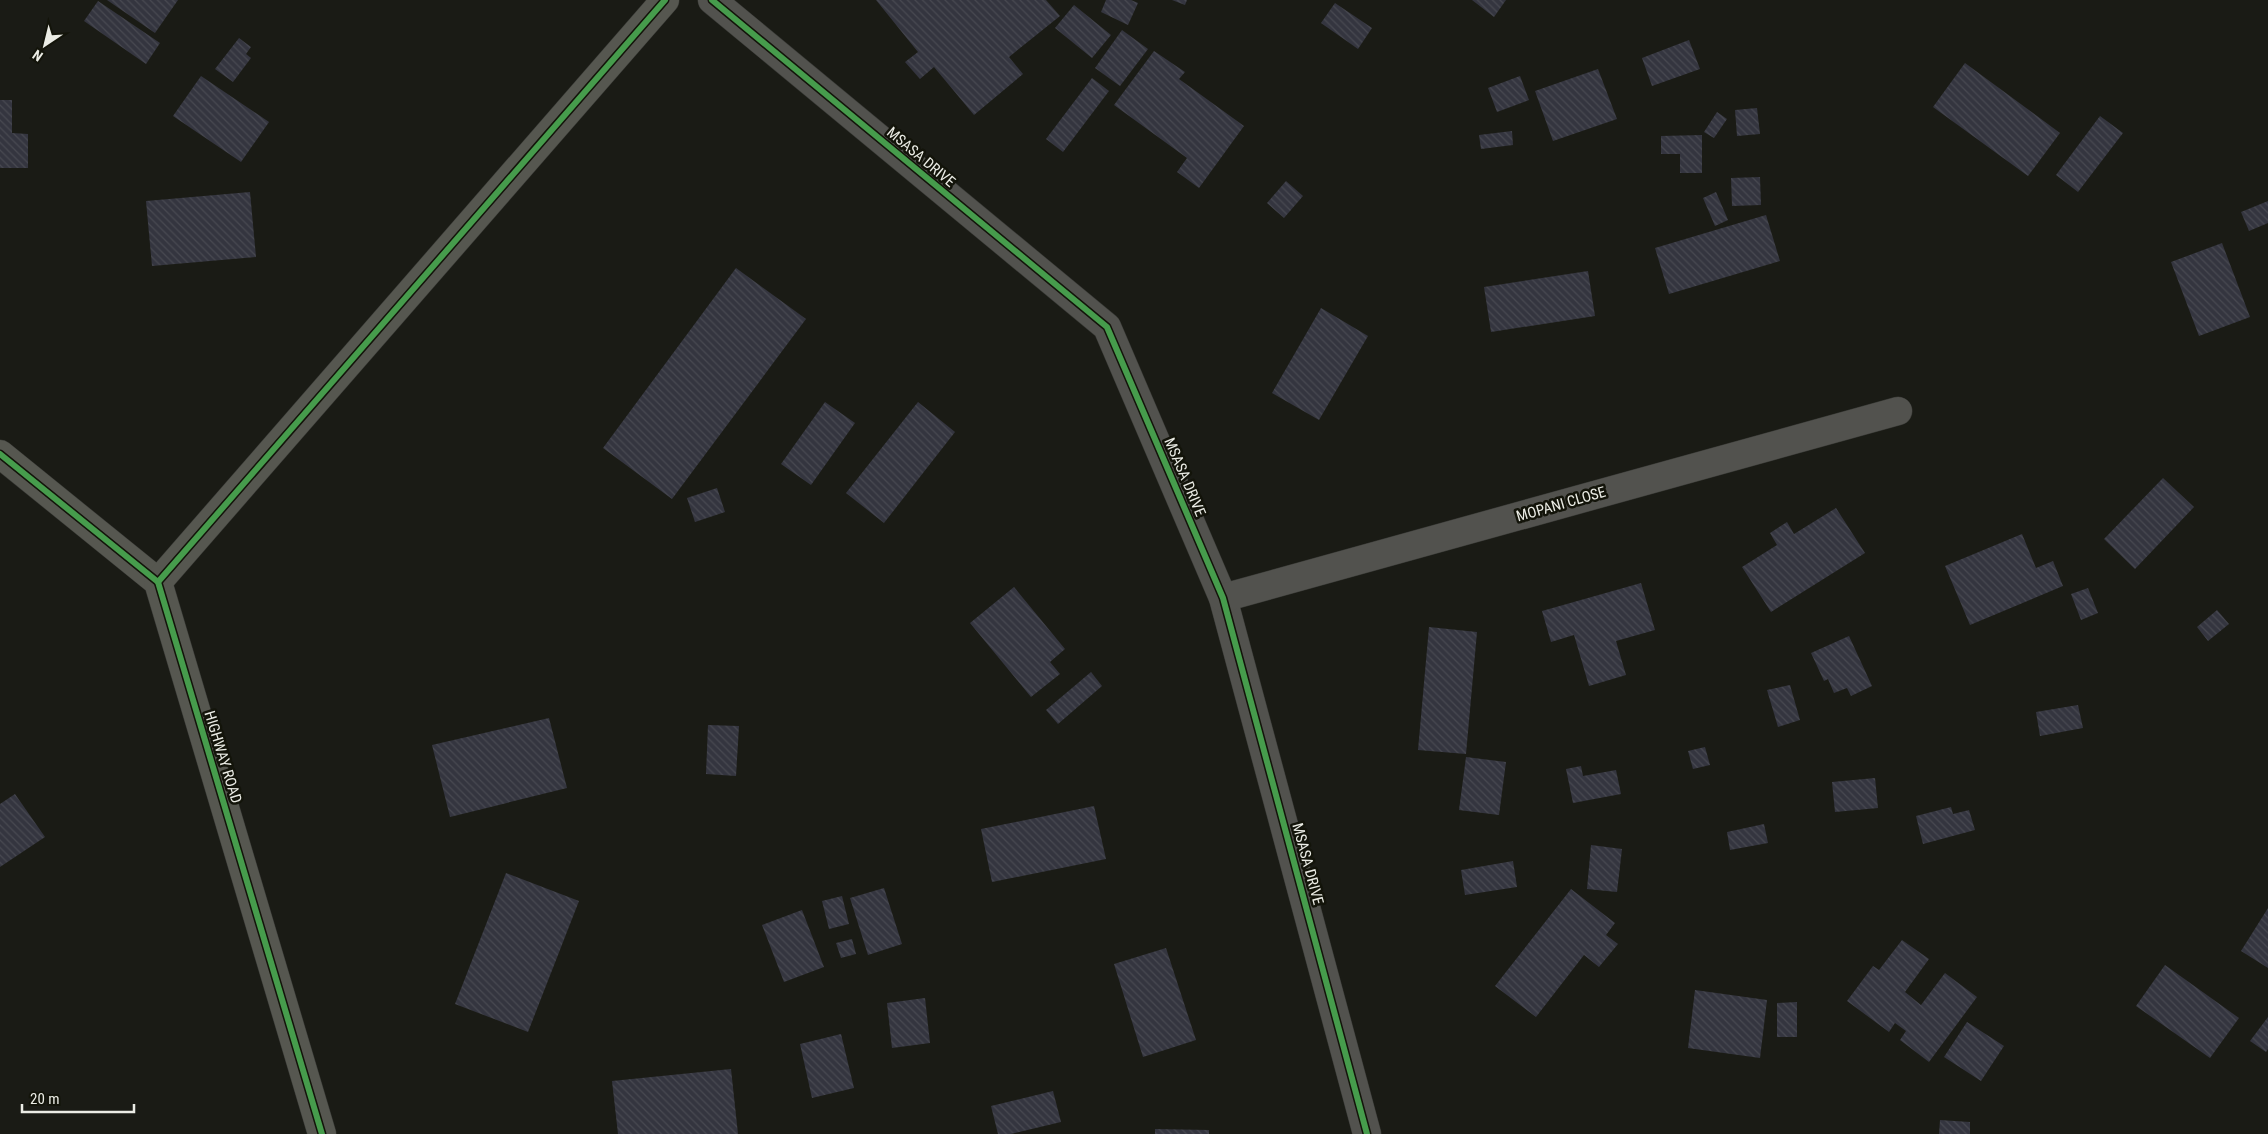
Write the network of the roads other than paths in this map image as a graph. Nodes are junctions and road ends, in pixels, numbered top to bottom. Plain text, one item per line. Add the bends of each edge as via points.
1 (664, 0) edge
2 (712, 0) edge
3 (1898, 411) dead end
4 (0, 454) edge
5 (158, 582) junction
6 (1223, 598) junction
7 (322, 1134) edge
8 (1367, 1134) edge

1 - 5 street
2 - 6 street, MSASA DRIVE via 1107,327
3 - 6 street, MOPANI CLOSE
4 - 5 street
5 - 7 street, HIGHWAY ROAD
6 - 8 street, MSASA DRIVE

